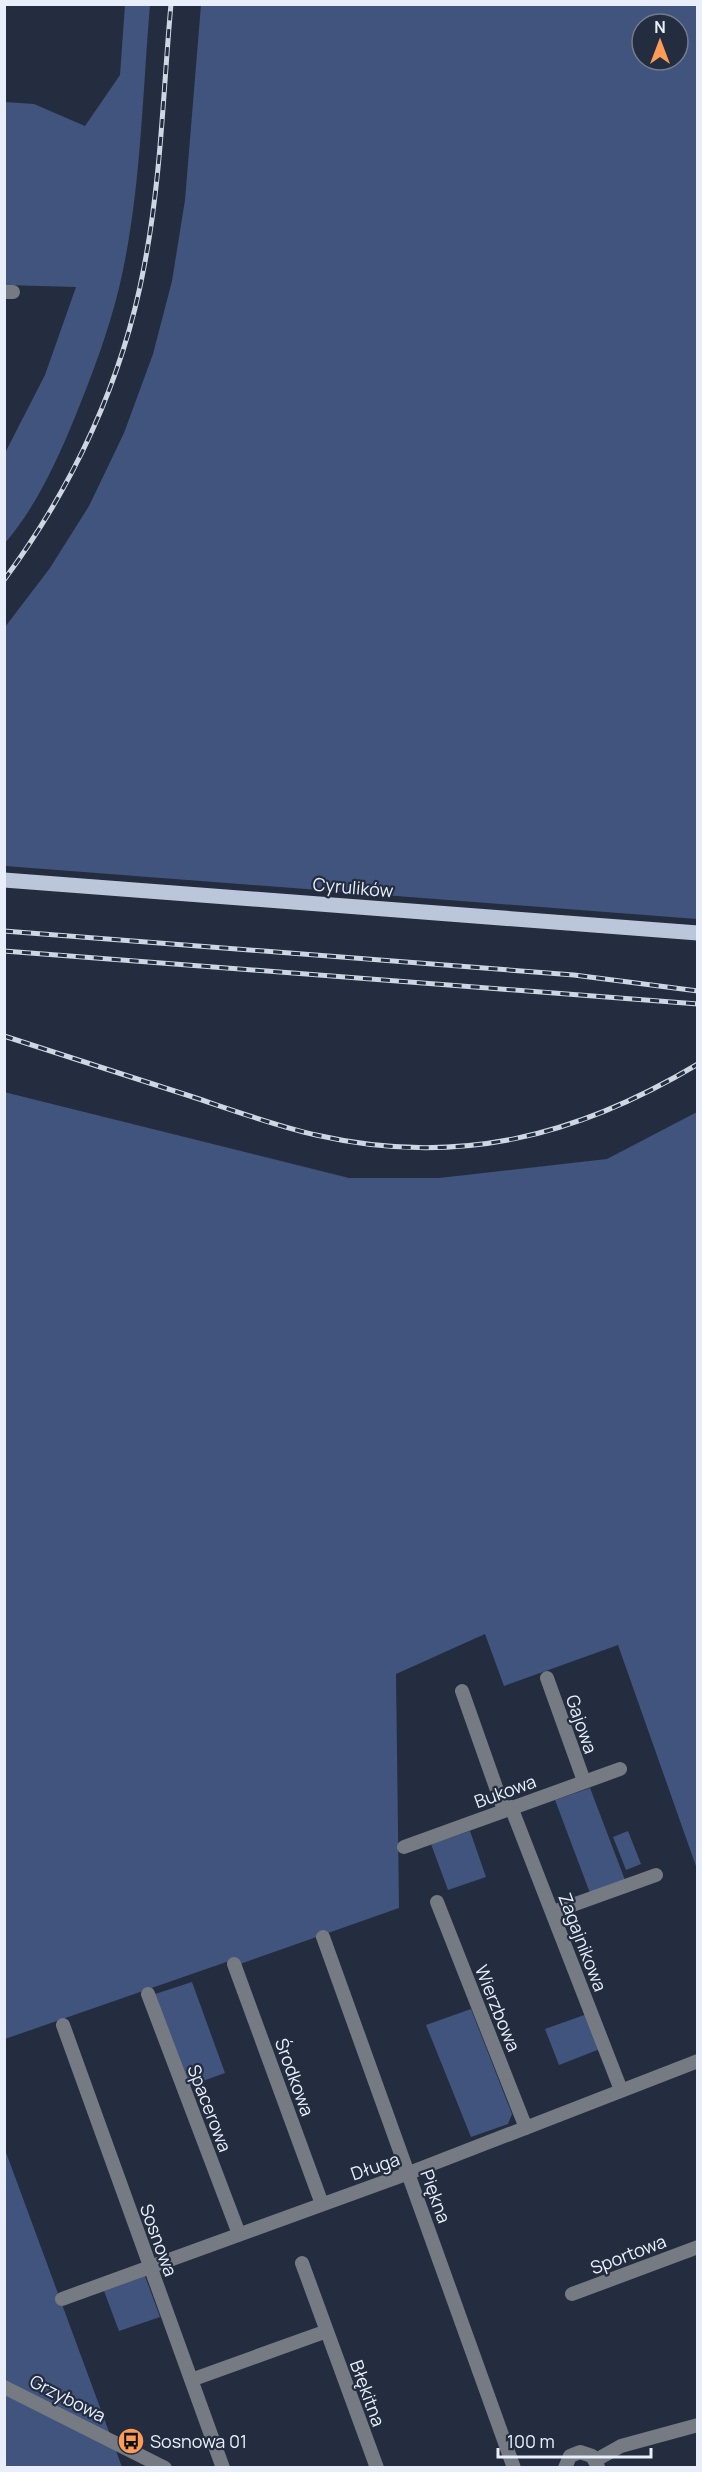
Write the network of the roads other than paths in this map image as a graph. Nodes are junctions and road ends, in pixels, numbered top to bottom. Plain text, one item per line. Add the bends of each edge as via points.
1 (4, 880) edge
2 (698, 933) edge
3 (547, 1678) dead end
4 (462, 1691) dead end
5 (620, 1769) dead end
6 (584, 1781) junction
7 (508, 1809) junction
8 (404, 1847) dead end
9 (656, 1875) dead end
10 (437, 1902) dead end
11 (553, 1912) junction
12 (323, 1937) dead end
13 (234, 1964) dead end
14 (148, 1994) dead end
15 (63, 2025) dead end
16 (698, 2061) edge
17 (621, 2090) junction
18 (526, 2128) junction
19 (409, 2173) junction
20 (322, 2204) junction
21 (239, 2234) junction
22 (698, 2247) edge
23 (302, 2264) dead end
24 (149, 2267) junction
25 (572, 2294) dead end
26 (62, 2299) dead end
27 (327, 2331) junction
28 (191, 2380) junction
29 (4, 2387) edge
30 (698, 2425) edge
31 (597, 2464) edge
32 (165, 2468) edge
33 (223, 2468) edge
34 (376, 2468) edge
35 (514, 2468) edge
36 (565, 2468) edge

1 - 2 main road, Cyrulików
3 - 6 street, Gajowa
4 - 7 street, Zagajnikowa
5 - 6 street, Bukowa
6 - 7 street, Bukowa
7 - 8 street, Bukowa
7 - 11 street, Zagajnikowa
9 - 11 street
10 - 18 street, Wierzbowa
11 - 17 street, Zagajnikowa
12 - 19 street, Piękna
13 - 20 street, Środkowa
14 - 21 street, Spacerowa
15 - 24 street, Sosnowa
16 - 17 street, Długa
17 - 18 street, Długa
18 - 19 street, Długa
19 - 20 street, Długa
19 - 35 street, Piękna
20 - 21 street, Długa
21 - 24 street, Długa
22 - 25 street, Sportowa
23 - 27 street, Błękitna
24 - 26 street, Długa
24 - 28 street, Sosnowa
27 - 28 street
27 - 34 street, Błękitna
28 - 33 street, Sosnowa
29 - 32 street, Grzybowa
30 - 31 street via 621,2446
31 - 36 street via 589,2454 579,2452 569,2458

